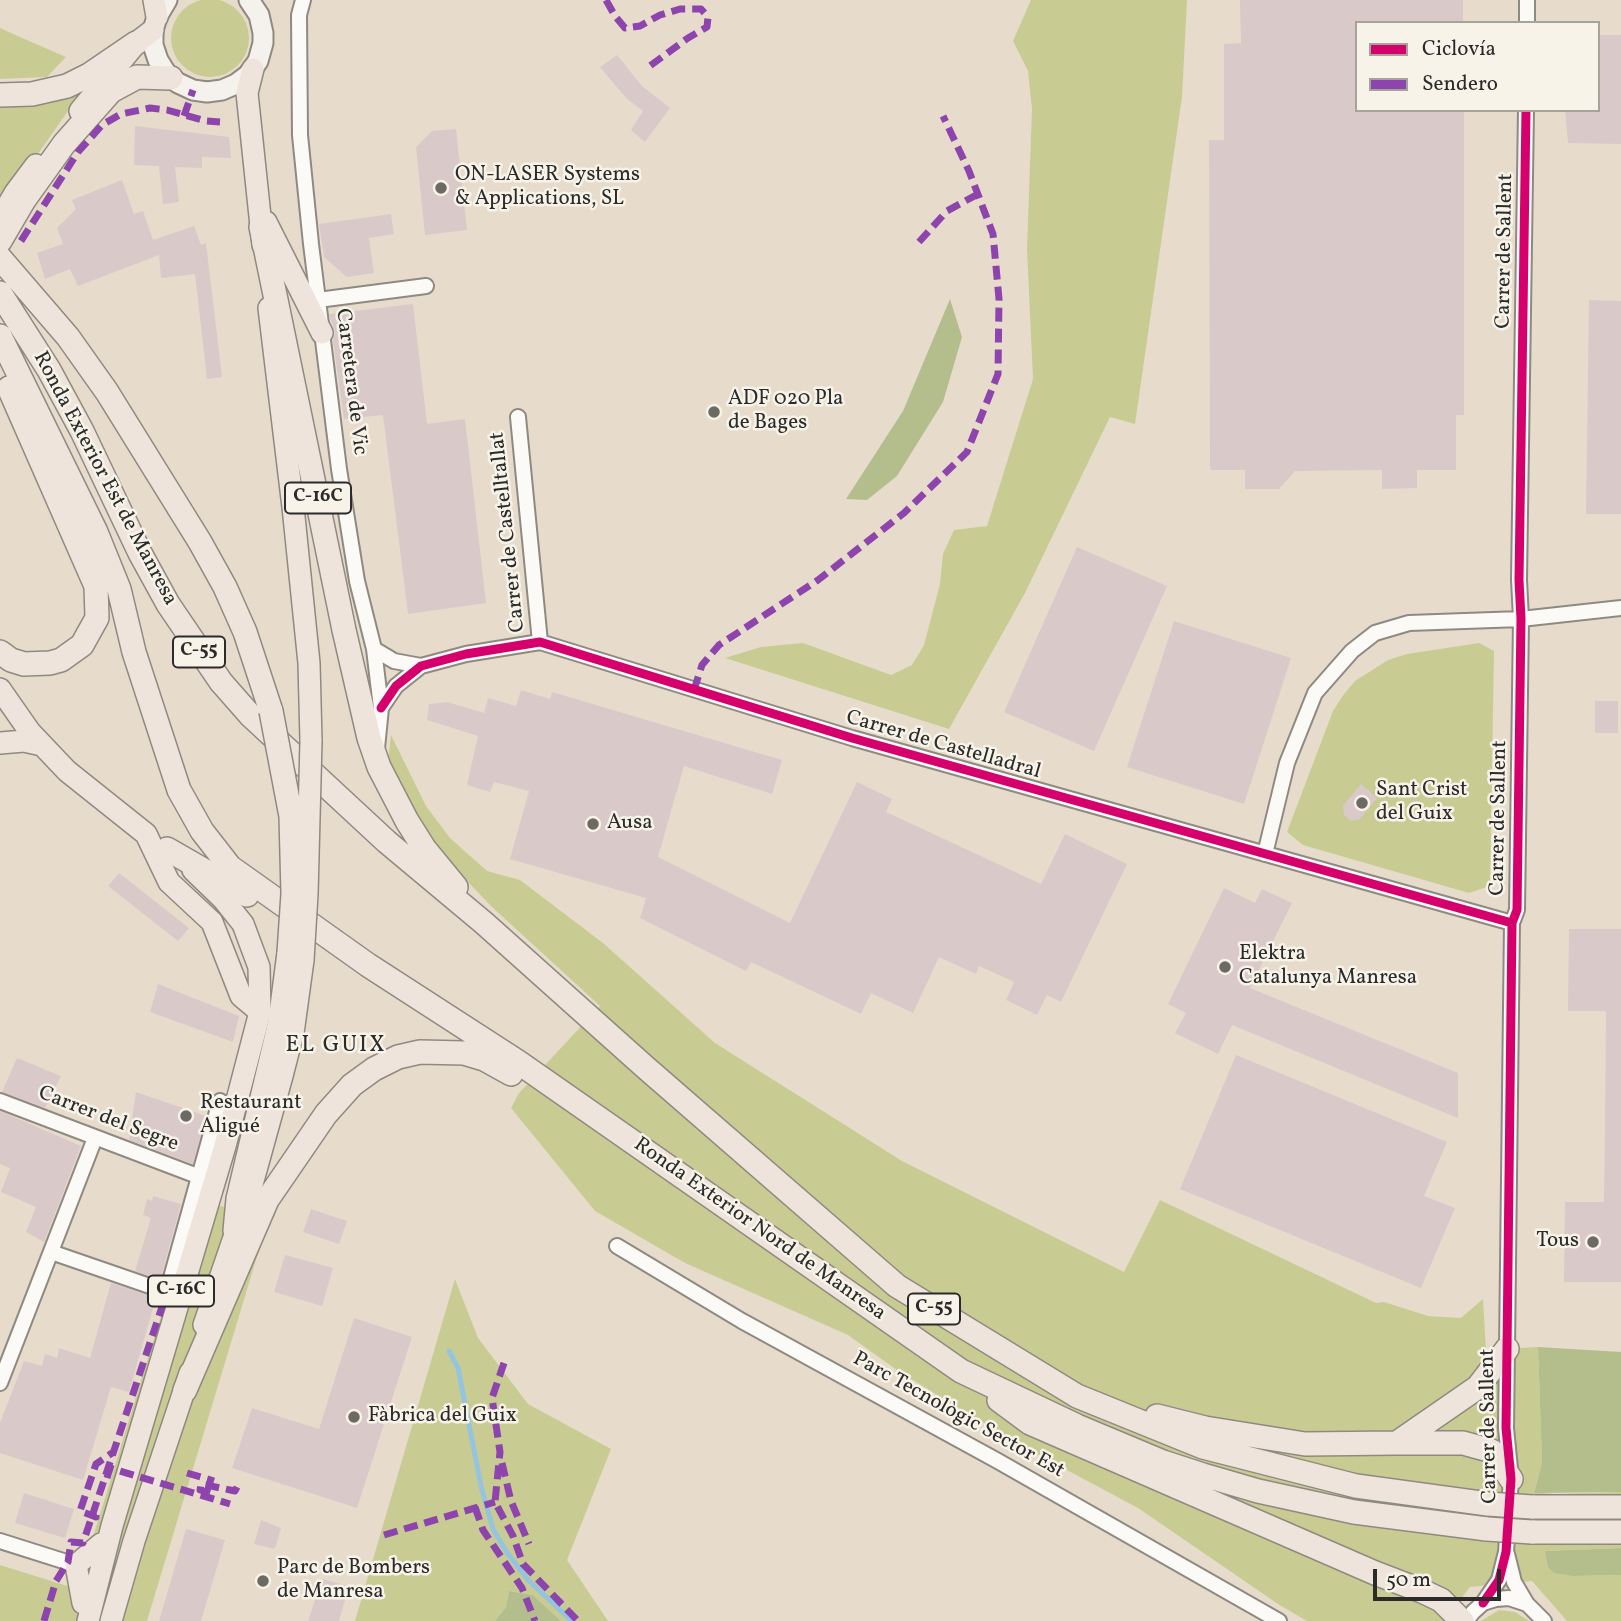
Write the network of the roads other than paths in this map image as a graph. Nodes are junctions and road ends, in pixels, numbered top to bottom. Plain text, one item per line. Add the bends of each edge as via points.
1 (249, 0) edge
2 (261, 0) edge
3 (303, 0) edge
4 (1527, 0) edge
5 (153, 18) edge
6 (1527, 21) edge
7 (262, 23) junction
8 (253, 69) junction
9 (171, 78) junction
10 (0, 94) edge
11 (1526, 112) edge
12 (260, 218) junction
13 (0, 219) edge
14 (0, 241) edge
15 (0, 258) edge
16 (426, 286) dead end
17 (5, 300) edge
18 (318, 300) junction
19 (322, 332) junction
20 (0, 337) edge
21 (0, 369) edge
22 (519, 417) dead end
23 (1621, 608) edge
24 (1521, 620) junction
25 (540, 642) junction
26 (374, 649) junction
27 (0, 652) edge
28 (421, 666) junction
29 (0, 689) edge
30 (381, 708) junction
31 (0, 743) edge
32 (42, 745) junction
33 (379, 767) junction
34 (146, 834) junction
35 (167, 849) junction
36 (1265, 854) junction
37 (484, 923) junction
38 (1513, 923) junction
39 (296, 957) junction
40 (368, 965) junction
41 (260, 1012) junction
42 (0, 1101) edge
43 (220, 1101) dead end
44 (96, 1138) junction
45 (641, 1148) junction
46 (200, 1177) junction
47 (235, 1231) joint
48 (617, 1246) dead end
49 (51, 1252) junction
50 (1507, 1349) junction
51 (961, 1371) junction
52 (0, 1383) edge
53 (186, 1390) junction
54 (1077, 1396) junction
55 (1398, 1443) junction
56 (1511, 1479) junction
57 (1621, 1507) edge
58 (1621, 1532) edge
59 (106, 1535) junction
60 (0, 1541) edge
61 (1506, 1552) junction
62 (76, 1565) junction
63 (1483, 1603) junction
64 (1527, 1604) junction
65 (83, 1615) edge
66 (111, 1621) edge
67 (1279, 1621) edge
68 (1464, 1621) edge
69 (1544, 1621) edge

1 - 7 main road
2 - 7 main road
3 - 18 street, Carretera de Vic via 299,15 300,135
4 - 6 street
5 - 9 main road via 155,52
5 - 10 highway via 89,75 67,86 32,94
5 - 13 main road via 15,193
7 - 8 main road, C-16C via 261,52
8 - 9 main road via 236,85 215,92 192,90
8 - 12 main road, C-16C via 247,93
9 - 14 highway via 137,77 111,91 64,144
11 - 24 street, Carrer de Sallent
12 - 19 main road
12 - 33 highway, C-16C via 349,655
12 - 39 main road, C-16C, bridge via 306,637 311,741 307,894
15 - 39 highway, bridge via 68,337 107,392 201,542 245,632 271,712 291,816
16 - 18 street
17 - 37 highway, Ronda Exterior Est de Manresa / C-55 via 82,431 168,604 221,682 250,715 368,824
18 - 19 street, Carretera de Vic
19 - 26 street, Carretera de Vic via 357,580
20 - 40 highway, Ronda Exterior Est de Manresa / C-55 via 96,532 119,589 134,652 179,790 202,831 230,867
21 - 27 highway via 88,565 96,586 97,610 92,631 82,645 61,660 24,664
22 - 25 street, Carrer de Castelltallat
23 - 24 street
24 - 36 street via 1409,623 1375,633 1352,651 1315,693 1287,763
24 - 38 street, Carrer de Sallent via 1517,910
25 - 28 street, Carrer de Castelladral
25 - 36 street, Carrer de Castelladral via 852,738
26 - 28 street, Carrer de Castelladral via 394,661
26 - 30 street, Carretera de Vic
28 - 30 street, Carrer de Castelladral via 396,686
29 - 32 main road, C-16C
30 - 33 street, Carretera de Vic
31 - 32 main road
32 - 34 main road, C-16C via 88,790
33 - 37 highway, C-16C via 424,848
34 - 35 main road, C-16C
34 - 41 main road via 169,882 212,922 241,996
35 - 40 highway
35 - 41 main road, C-16C via 223,899 243,924 259,967
36 - 38 street, Carrer de Castelladral
37 - 54 highway, Ronda Exterior Nord de Manresa / C-55 via 897,1286
38 - 50 street, Carrer de Sallent
39 - 47 highway via 238,1199
40 - 45 highway, Ronda Exterior Nord de Manresa / C-55
41 - 59 main road, C-16C via 225,1146
42 - 44 street, Carrer del Segre
43 - 46 street
44 - 46 street, Carrer del Segre
44 - 49 street
45 - 51 highway, Ronda Exterior Nord de Manresa / C-55
45 - 53 highway via 585,1125 503,1069 464,1053 420,1052 374,1069 326,1114 267,1200
46 - 49 street via 167,1292
47 - 53 main road, C-16C
48 - 67 street, Parc Tecnològic Sector Est via 742,1321
49 - 52 street
50 - 55 highway via 1478,1387
50 - 56 street, Carrer de Sallent
51 - 58 highway, Ronda Exterior Nord de Manresa / C-55, bridge via 1163,1462 1258,1491 1354,1512 1487,1529
51 - 68 highway via 1030,1423 1422,1591 1441,1600
53 - 66 main road, C-16C
54 - 55 highway via 1205,1428 1305,1444
54 - 57 highway, Ronda Exterior Nord de Manresa / C-55, bridge via 1203,1447 1356,1486 1488,1504
55 - 56 highway via 1463,1443 1492,1451
56 - 61 street, Carrer de Sallent
59 - 62 main road
59 - 65 main road, C-16C
60 - 62 street
61 - 63 street, Carrer de Sallent via 1499,1580
61 - 64 street, Carrer de Sallent via 1514,1582
62 - 65 main road
63 - 64 street via 1509,1598
63 - 68 street, Carrer de Sallent
64 - 69 street, Carrer de Sallent

